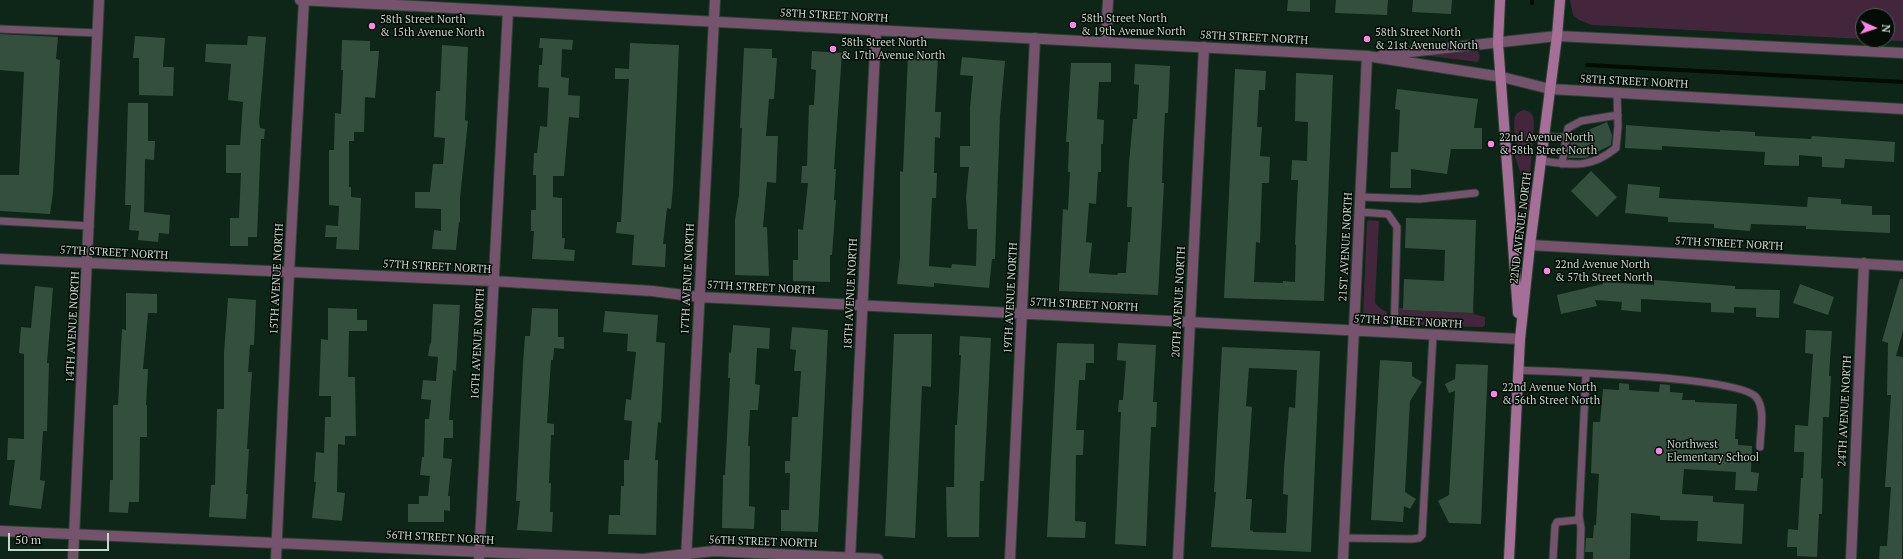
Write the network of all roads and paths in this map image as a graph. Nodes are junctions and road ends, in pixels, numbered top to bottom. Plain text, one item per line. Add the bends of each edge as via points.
1 (99, 0) edge
2 (300, 0) edge
3 (304, 0) edge
4 (715, 0) edge
5 (1108, 0) edge
6 (1500, 0) edge
7 (1560, 0) edge
8 (508, 11) junction
9 (714, 21) junction
10 (0, 29) edge
11 (876, 30) junction
12 (98, 33) junction
13 (1557, 36) junction
14 (1035, 38) junction
15 (1106, 41) junction
16 (1498, 43) junction
17 (1204, 47) junction
18 (1903, 53) edge
19 (1367, 56) junction
20 (1502, 77) junction
21 (1550, 89) junction
22 (1617, 93) junction
23 (1903, 108) edge
24 (1618, 115) junction
25 (1545, 137) junction
26 (1565, 137) junction
27 (1542, 161) junction
28 (1562, 164) junction
29 (1475, 193) dead end
30 (1360, 197) junction
31 (1360, 212) junction
32 (0, 221) edge
33 (90, 226) junction
34 (1530, 245) junction
35 (0, 259) edge
36 (1864, 263) junction
37 (88, 264) junction
38 (1903, 266) edge
39 (289, 272) junction
40 (493, 281) junction
41 (699, 297) junction
42 (862, 306) junction
43 (1022, 314) junction
44 (1190, 322) junction
45 (1354, 331) junction
46 (1394, 333) junction
47 (1433, 335) junction
48 (1520, 339) junction
49 (1518, 370) junction
50 (1586, 374) junction
51 (1760, 447) dead end
52 (1579, 516) junction
53 (0, 531) edge
54 (74, 534) junction
55 (1344, 538) junction
56 (277, 542) junction
57 (479, 555) edge
58 (686, 556) edge
59 (850, 558) edge
60 (73, 559) edge
61 (276, 559) edge
62 (878, 559) edge
63 (1010, 559) edge
64 (1178, 559) edge
65 (1342, 559) edge
66 (1509, 559) edge
67 (1553, 559) edge
68 (1580, 559) edge
69 (1851, 559) edge

1 - 12 street, 14TH AVENUE NORTH
2 - 3 street, 58TH STREET NORTH
3 - 8 street, 58TH STREET NORTH
3 - 39 street, 15TH AVENUE NORTH
4 - 9 street, 17TH AVENUE NORTH
5 - 15 street
6 - 16 main road, 22ND AVENUE NORTH
7 - 13 main road, 22ND AVENUE NORTH
8 - 9 street, 58TH STREET NORTH
8 - 40 street, 16TH AVENUE NORTH
9 - 11 street, 58TH STREET NORTH
9 - 41 street, 17TH AVENUE NORTH
10 - 12 lane
11 - 14 street, 58TH STREET NORTH
11 - 42 street, 18TH AVENUE NORTH
12 - 33 street, 14TH AVENUE NORTH
13 - 16 street, 58TH STREET NORTH
13 - 18 street, 58TH STREET NORTH
13 - 21 main road, 22ND AVENUE NORTH
14 - 15 street, 58TH STREET NORTH
14 - 43 street, 19TH AVENUE NORTH
15 - 17 street, 58TH STREET NORTH
16 - 19 street, 58TH STREET NORTH
16 - 20 main road, 22ND AVENUE NORTH
17 - 19 street, 58TH STREET NORTH
17 - 44 street, 20TH AVENUE NORTH
19 - 20 street, 58TH STREET NORTH
19 - 30 street, 21ST AVENUE NORTH
20 - 21 street, 58TH STREET NORTH
20 - 48 main road, 22ND AVENUE NORTH
21 - 22 street, 58TH STREET NORTH
21 - 25 main road, 22ND AVENUE NORTH
22 - 23 street, 58TH STREET NORTH
22 - 24 lane
24 - 26 lane via 1581,121 1568,128
24 - 28 lane via 1616,148 1604,158 1582,165
25 - 26 lane
25 - 27 main road, 22ND AVENUE NORTH
26 - 28 lane
27 - 28 lane
27 - 34 main road, 22ND AVENUE NORTH
29 - 30 lane via 1420,199
30 - 31 street, 21ST AVENUE NORTH
31 - 45 street, 21ST AVENUE NORTH
31 - 46 lane via 1388,214 1397,227
32 - 33 lane
33 - 37 street, 14TH AVENUE NORTH
34 - 36 street, 57TH STREET NORTH
34 - 48 main road, 22ND AVENUE NORTH
35 - 37 street, 57TH STREET NORTH
36 - 38 street, 57TH STREET NORTH
36 - 69 street, 24TH AVENUE NORTH
37 - 39 street, 57TH STREET NORTH
37 - 54 street, 14TH AVENUE NORTH
39 - 40 street, 57TH STREET NORTH
39 - 56 street, 15TH AVENUE NORTH
40 - 41 street, 57TH STREET NORTH via 652,291
40 - 57 street, 16TH AVENUE NORTH
41 - 42 street, 57TH STREET NORTH
41 - 58 street, 17TH AVENUE NORTH
42 - 43 street, 57TH STREET NORTH
42 - 59 street, 18TH AVENUE NORTH
43 - 44 street, 57TH STREET NORTH
43 - 63 street, 19TH AVENUE NORTH
44 - 45 street, 57TH STREET NORTH
44 - 64 street, 20TH AVENUE NORTH
45 - 46 street, 57TH STREET NORTH
45 - 55 street, 21ST AVENUE NORTH
46 - 47 street, 57TH STREET NORTH
47 - 48 street, 57TH STREET NORTH
47 - 55 lane via 1422,535 1412,539
48 - 49 main road, 22ND AVENUE NORTH
49 - 50 lane
49 - 66 main road, 22ND AVENUE NORTH
50 - 51 lane via 1696,380 1734,387 1754,395 1760,402 1761,410
50 - 52 lane
52 - 67 lane via 1574,521 1557,522
52 - 68 lane
53 - 54 street, 56TH STREET NORTH
54 - 56 street, 56TH STREET NORTH
54 - 60 street, 14TH AVENUE NORTH
55 - 65 street, 21ST AVENUE NORTH
56 - 57 street, 56TH STREET NORTH
56 - 61 street, 15TH AVENUE NORTH
57 - 58 street, 56TH STREET NORTH via 643,559
58 - 59 street, 56TH STREET NORTH via 714,551
59 - 62 street, 56TH STREET NORTH

